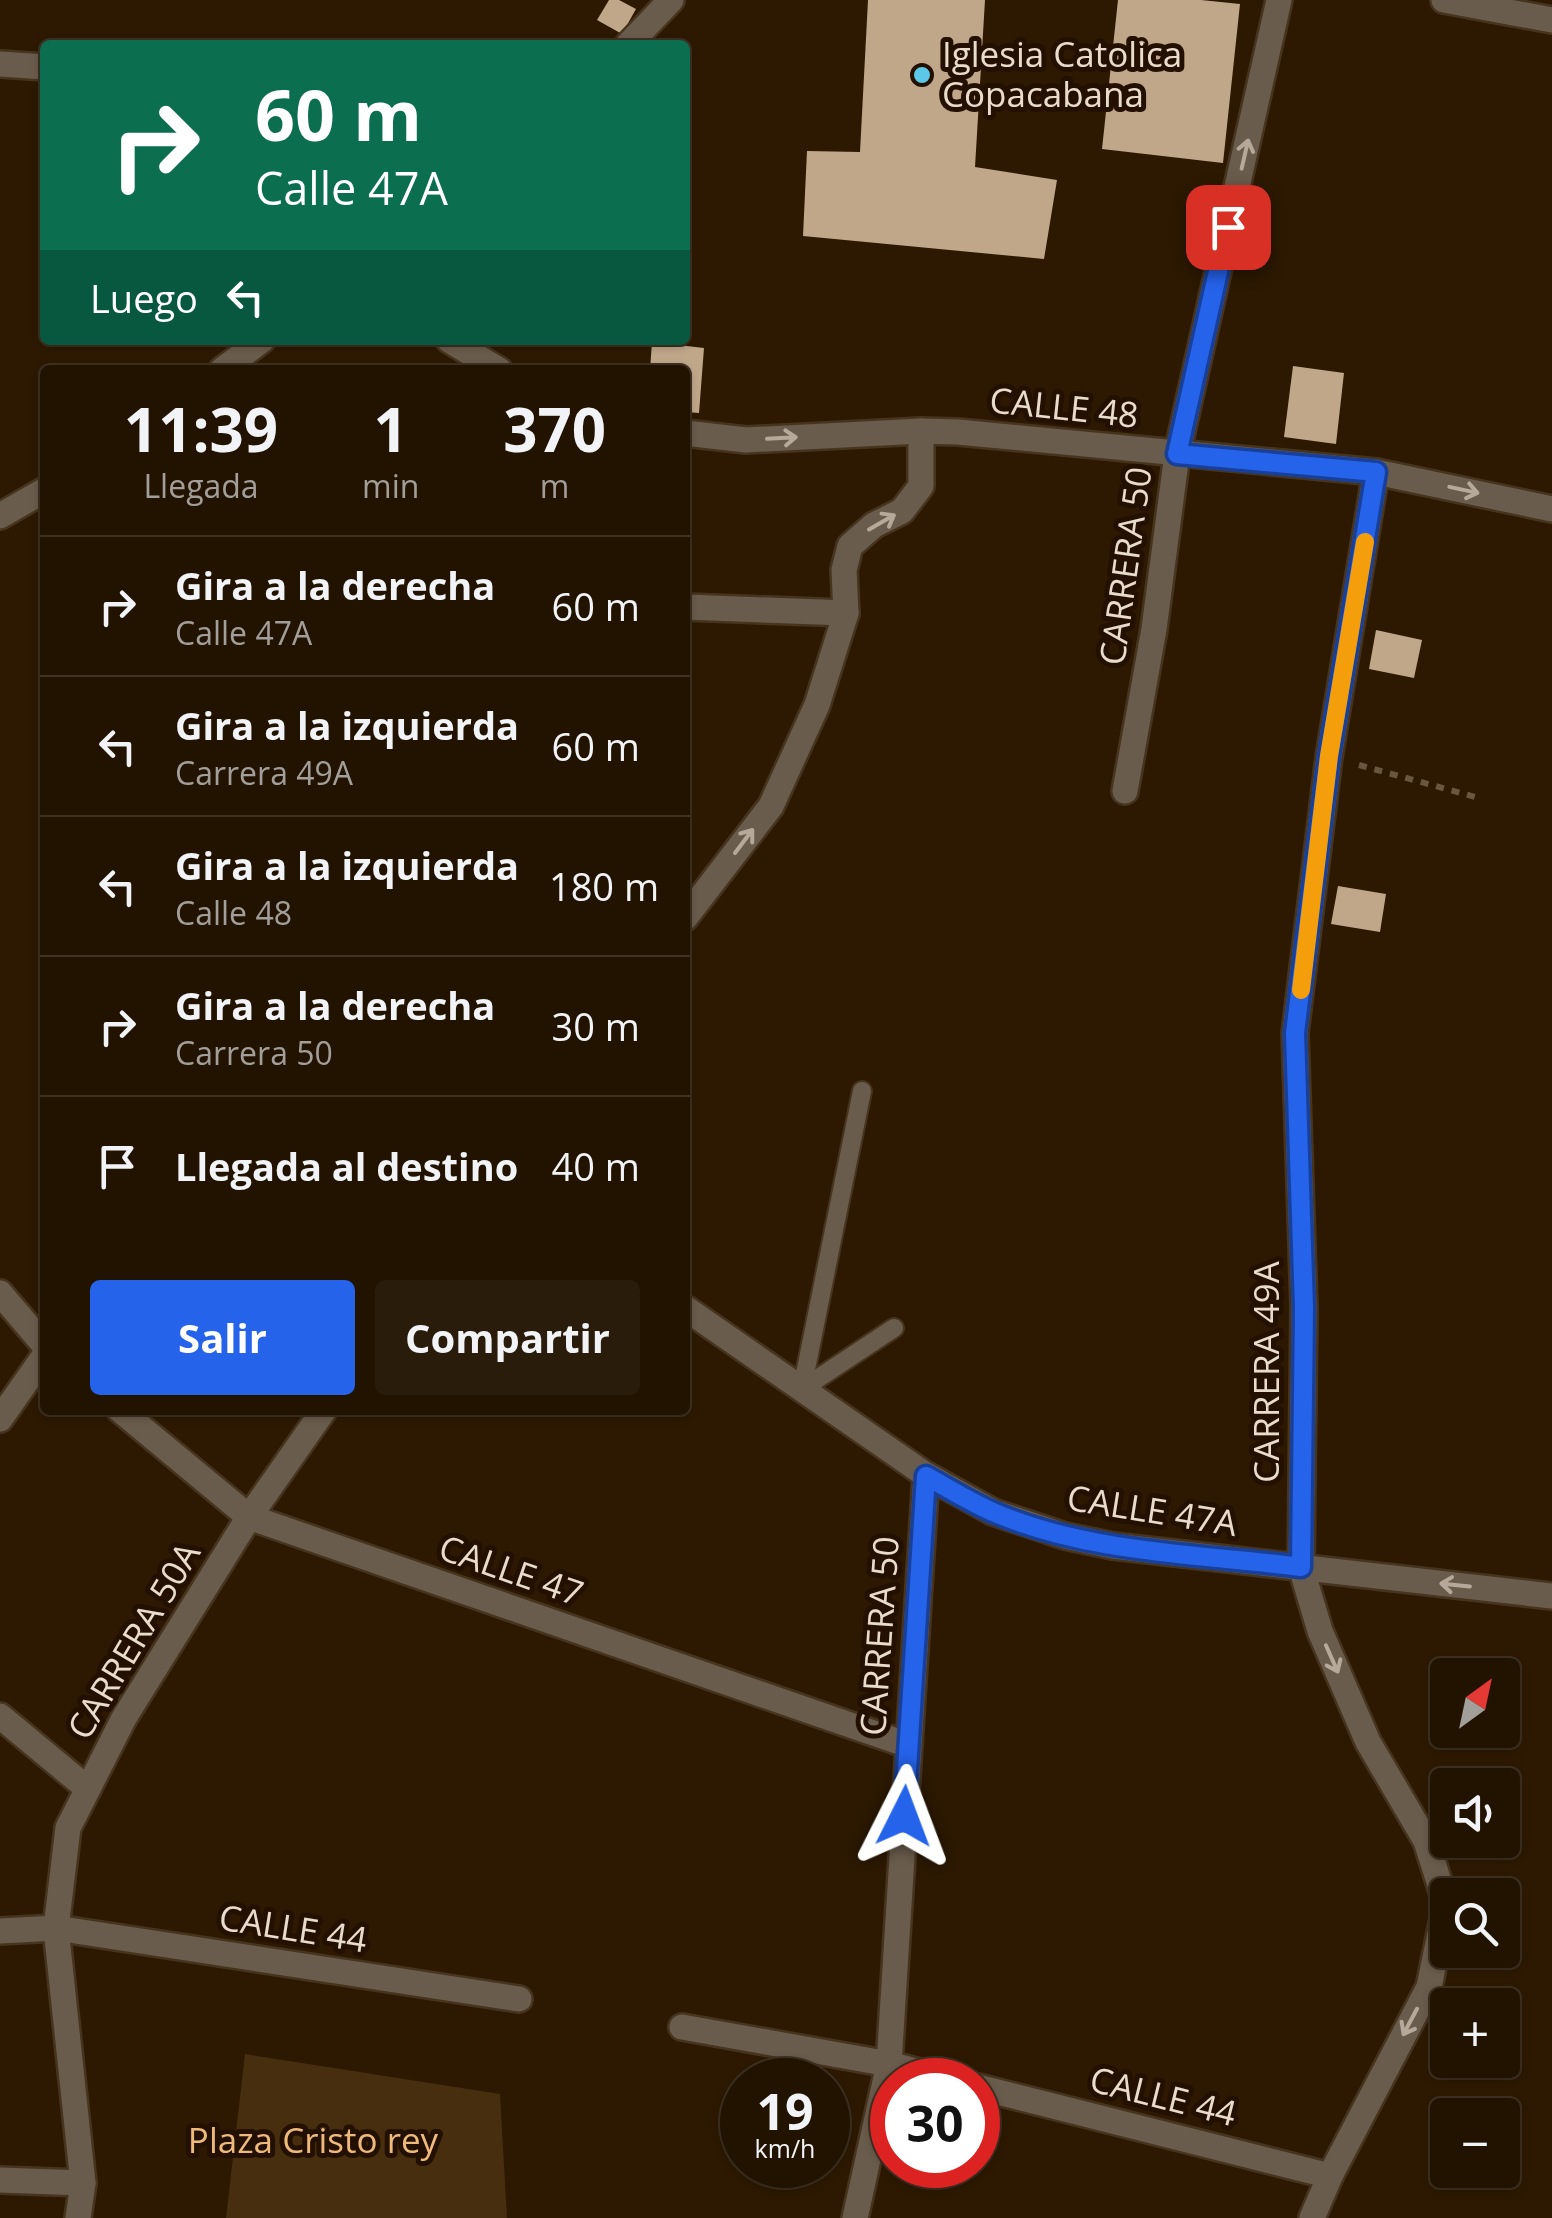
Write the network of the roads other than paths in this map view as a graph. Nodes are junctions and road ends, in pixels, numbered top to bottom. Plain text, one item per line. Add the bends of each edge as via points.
1 (671, 0) edge
2 (1279, 0) edge
3 (1444, 0) edge
4 (1552, 20) edge
5 (633, 40) edge
6 (0, 64) edge
7 (40, 68) edge
8 (255, 345) edge
9 (458, 345) edge
10 (229, 365) edge
11 (491, 365) edge
12 (922, 430) junction
13 (690, 434) edge
14 (1177, 454) junction
15 (1376, 472) junction
16 (40, 493) edge
17 (1552, 509) edge
18 (0, 516) edge
19 (690, 607) edge
20 (846, 613) junction
21 (1124, 791) dead end
22 (690, 911) edge
23 (862, 1091) dead end
24 (0, 1293) edge
25 (690, 1311) edge
26 (894, 1328) dead end
27 (40, 1340) edge
28 (40, 1362) edge
29 (802, 1389) junction
30 (126, 1415) edge
31 (320, 1415) edge
32 (0, 1419) edge
33 (926, 1476) junction
34 (249, 1517) junction
35 (1301, 1567) junction
36 (1552, 1596) edge
37 (0, 1716) edge
38 (908, 1745) junction
39 (88, 1789) junction
40 (56, 1928) junction
41 (0, 1930) edge
42 (519, 1999) dead end
43 (682, 2027) dead end
44 (889, 2058) edge
45 (870, 2061) edge
46 (1000, 2092) edge
47 (870, 2150) edge
48 (1330, 2176) junction
49 (0, 2180) edge
50 (83, 2183) junction
51 (78, 2218) edge
52 (855, 2218) edge
53 (1312, 2218) edge

1 - 5 street
14 -> 2 street, CARRERA 50
3 - 4 street
6 - 7 street
8 - 10 street
9 - 11 street
13 -> 12 street, CALLE 48 via 746,440
12 - 14 street, CALLE 48
20 -> 12 street via 850,546 902,511 920,486
14 - 15 street, CALLE 48
14 - 21 street, CARRERA 50
15 -> 17 street, CALLE 48
15 - 35 street, CARRERA 49A via 1329,756 1295,1033 1304,1308
16 - 18 street
19 - 20 street
22 -> 20 street via 771,806 816,705
23 - 29 lane
24 - 27 street
25 - 29 street, CALLE 47A
26 - 29 lane
28 - 32 street
29 - 33 street, CALLE 47A
30 - 34 street, CALLE 47
31 - 34 street, CARRERA 50A
33 - 35 street, CALLE 47A via 993,1512 1065,1536
33 - 38 street, CARRERA 50
34 - 38 street, CALLE 47
34 - 39 street, CARRERA 50A via 124,1718
36 -> 35 street, CALLE 47A
35 -> 48 street, CARRERA 49A via 1320,1631 1368,1742 1426,1841 1446,1904 1429,1987
37 - 39 street
38 - 44 street, CARRERA 50
39 - 40 street, CARRERA 50A via 68,1828
40 - 41 street, CALLE 44
40 - 42 street, CALLE 44
40 - 50 street, CARRERA 50A
43 - 45 street
46 - 48 street, CALLE 44
47 - 52 street, CARRERA 50
48 - 53 street, CARRERA 49A
49 - 50 street
50 - 51 street, CARRERA 50A

